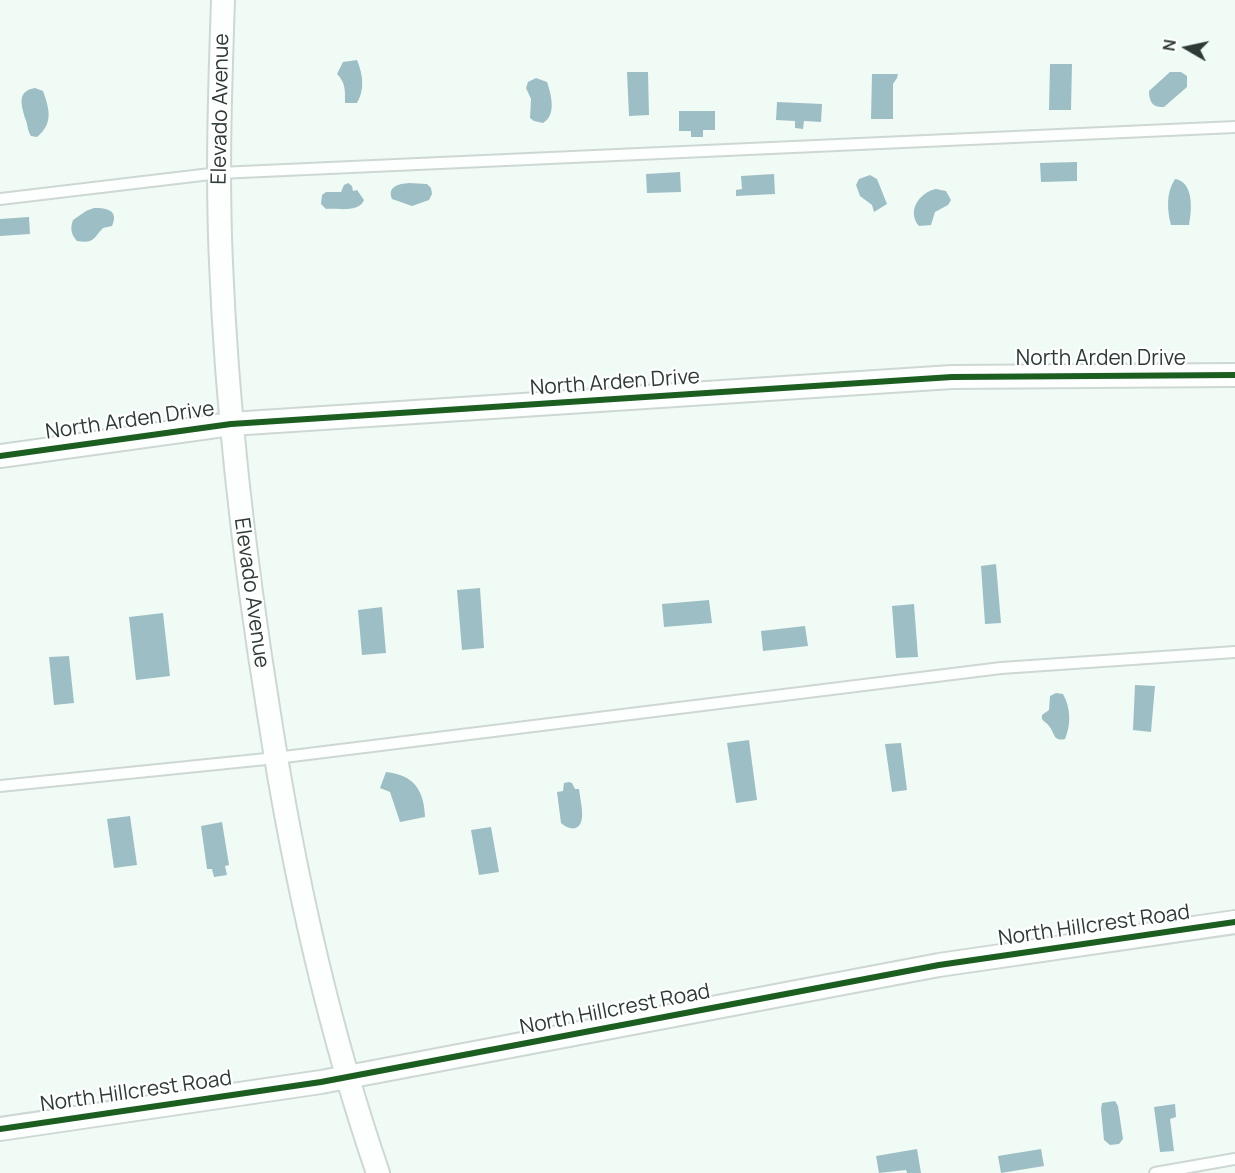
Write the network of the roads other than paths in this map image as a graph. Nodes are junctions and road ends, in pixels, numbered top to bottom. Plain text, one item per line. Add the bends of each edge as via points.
1 (223, 0) edge
2 (1235, 127) edge
3 (219, 173) junction
4 (0, 199) edge
5 (1235, 375) edge
6 (231, 424) junction
7 (0, 456) edge
8 (1235, 652) edge
9 (276, 758) junction
10 (0, 786) edge
11 (1235, 922) edge
12 (348, 1078) junction
13 (0, 1128) edge
14 (1235, 1159) edge
15 (378, 1173) edge
16 (1155, 1173) edge

1 - 3 street, Elevado Avenue
2 - 3 lane
3 - 4 lane
3 - 6 street, Elevado Avenue
5 - 6 street, North Arden Drive via 952,377
6 - 7 street, North Arden Drive
6 - 9 street, Elevado Avenue via 251,598
8 - 9 lane via 1001,668
9 - 10 lane
9 - 12 street, Elevado Avenue via 309,923
11 - 12 street, North Hillcrest Road via 939,965
12 - 13 street, North Hillcrest Road
12 - 15 street, Elevado Avenue
14 - 16 lane

